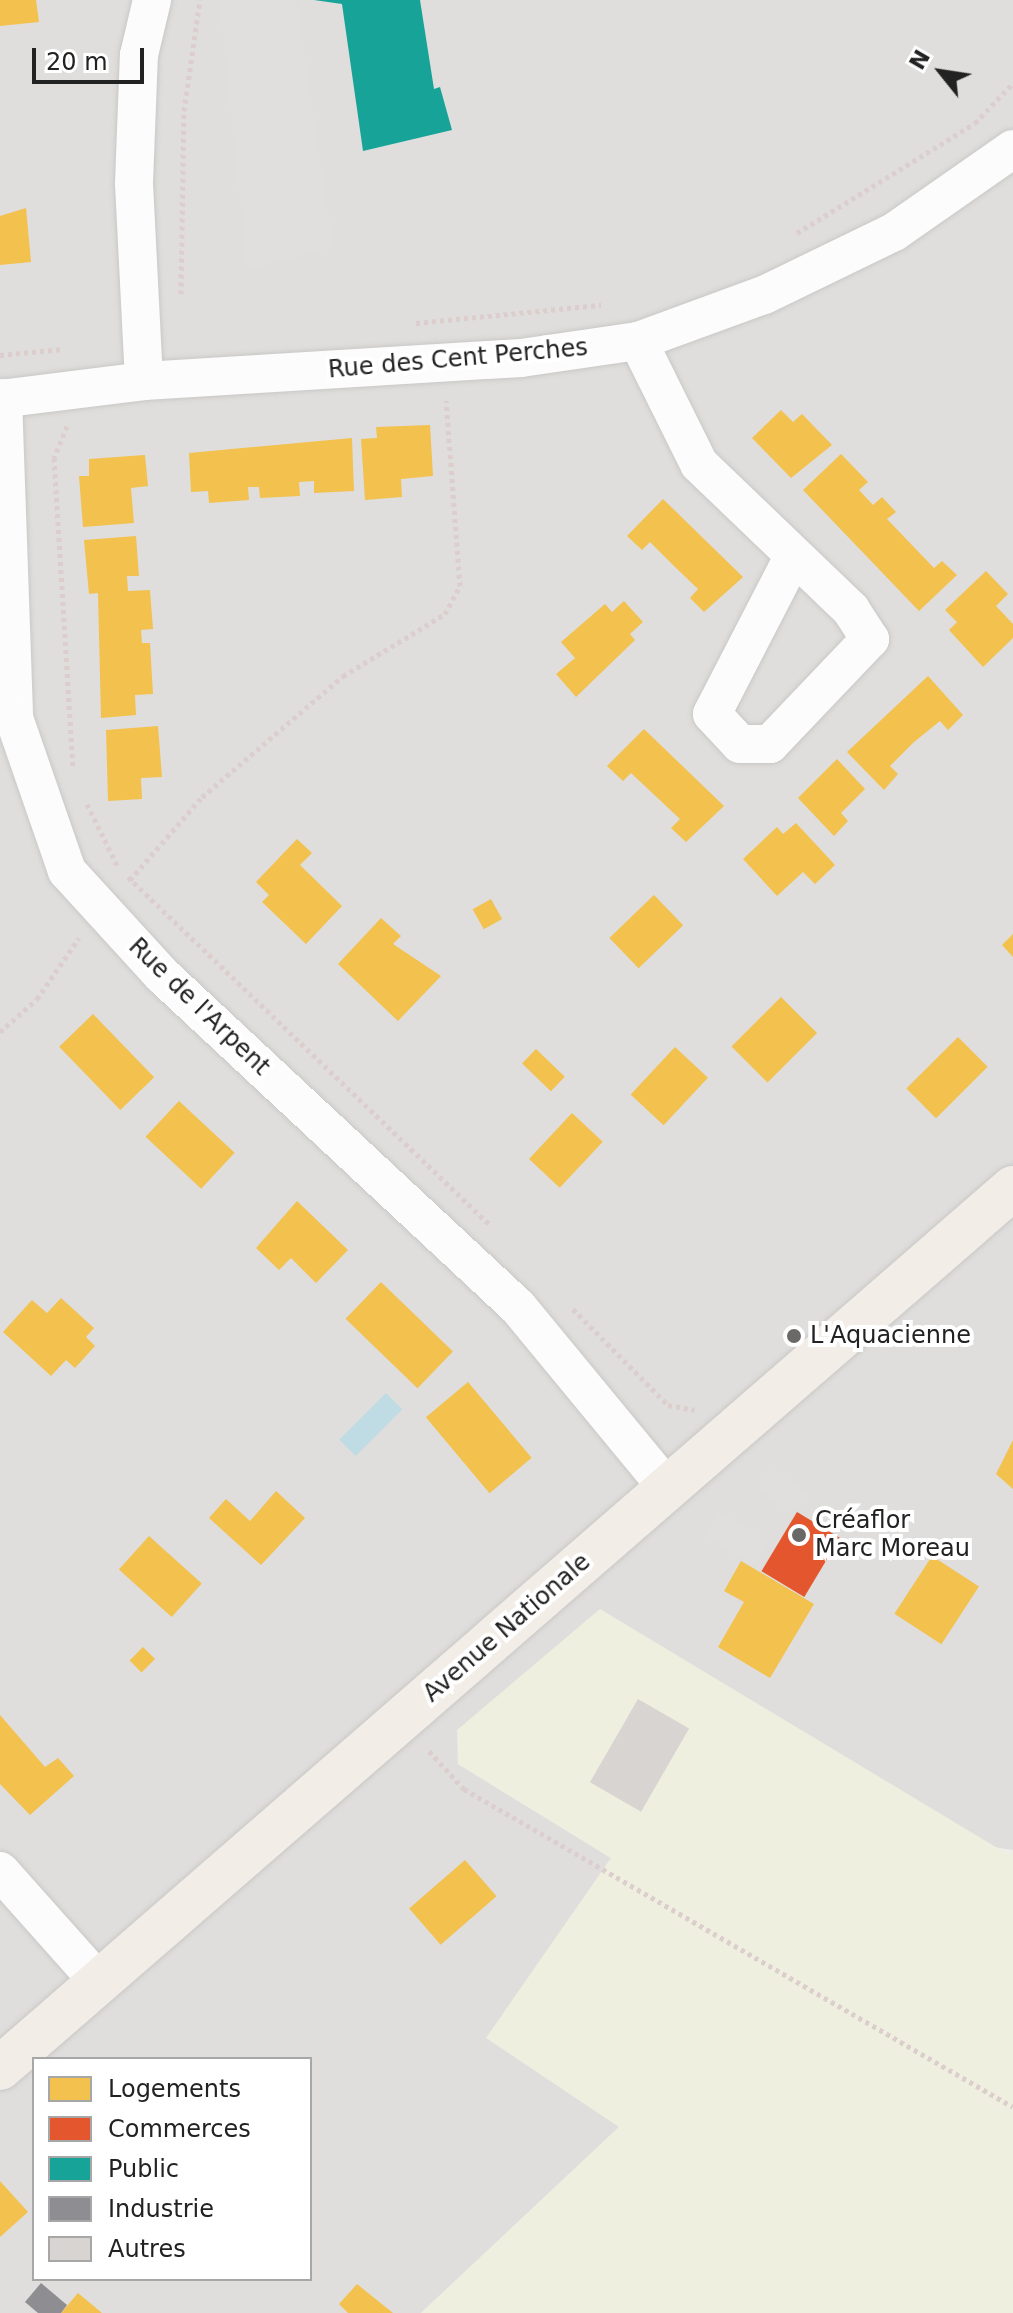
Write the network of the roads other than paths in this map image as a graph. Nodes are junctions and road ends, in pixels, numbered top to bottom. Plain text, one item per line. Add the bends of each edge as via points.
1 (152, 0) edge
2 (1013, 149) edge
3 (638, 341) junction
4 (144, 381) junction
5 (2, 398) edge
6 (792, 559) junction
7 (1013, 1188) edge
8 (667, 1488) junction
9 (0, 1871) edge
10 (99, 1982) junction
11 (0, 2068) edge

1 - 4 street via 139,55 134,183
2 - 3 street, Rue des Cent Perches via 894,232 764,295
3 - 4 street, Rue des Cent Perches via 521,358
3 - 6 street via 699,464
4 - 5 street, Rue des Cent Perches
5 - 8 street, Rue de l'Arpent via 14,718 67,871 163,976 518,1307
6 - 6 street via 851,610 870,639 770,744 740,744 712,714
7 - 8 main road, Avenue Nationale
8 - 10 main road, Avenue Nationale
9 - 10 street
10 - 11 main road, Avenue Nationale

